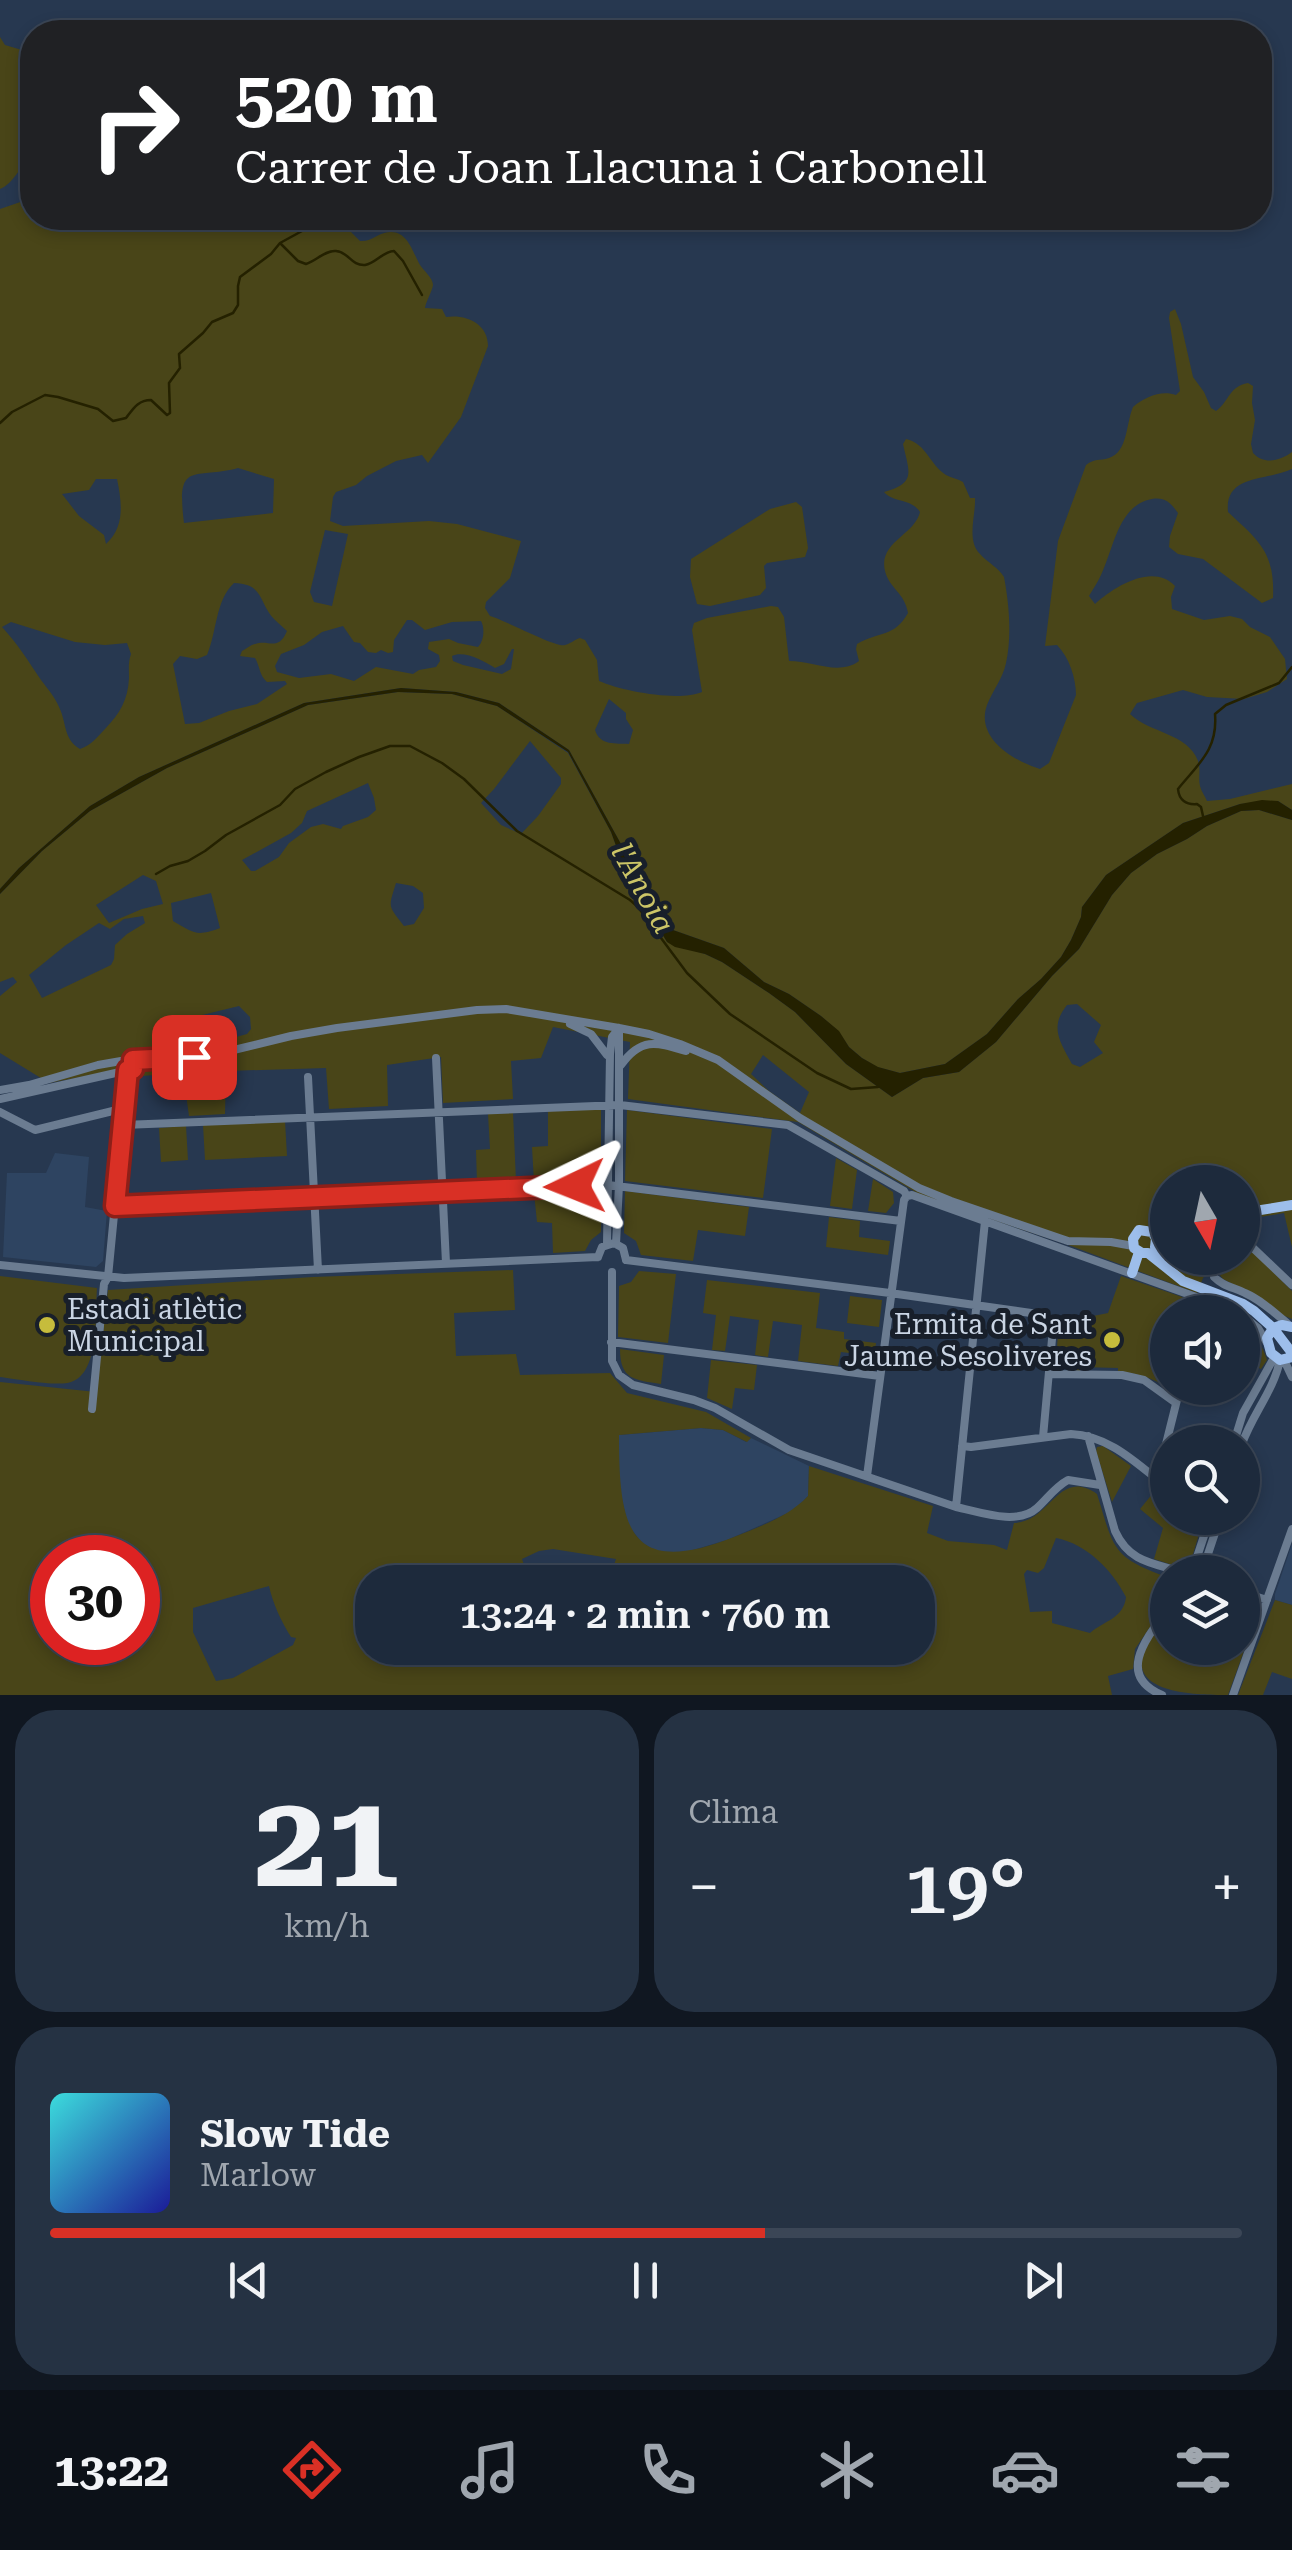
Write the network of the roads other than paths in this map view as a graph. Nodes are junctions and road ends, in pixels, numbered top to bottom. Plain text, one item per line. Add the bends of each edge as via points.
1 (477, 1010) junction
2 (619, 1028) junction
3 (436, 1058) dead end
4 (718, 1060) junction
5 (610, 1064) junction
6 (621, 1065) junction
7 (124, 1067) junction
8 (308, 1077) dead end
9 (0, 1090) edge
10 (0, 1098) edge
11 (608, 1104) junction
12 (620, 1105) junction
13 (125, 1108) junction
14 (439, 1111) junction
15 (0, 1112) edge
16 (310, 1116) junction
17 (124, 1125) junction
18 (608, 1185) junction
19 (619, 1186) junction
20 (443, 1192) junction
21 (906, 1196) junction
22 (314, 1198) junction
23 (1292, 1205) edge
24 (115, 1206) junction
25 (1260, 1209) edge
26 (901, 1221) junction
27 (985, 1221) junction
28 (1150, 1241) edge
29 (612, 1244) junction
30 (1145, 1244) junction
31 (1260, 1255) edge
32 (598, 1257) junction
33 (626, 1260) junction
34 (446, 1264) junction
35 (0, 1265) edge
36 (318, 1270) junction
37 (612, 1272) junction
38 (1132, 1273) junction
39 (1214, 1275) edge
40 (108, 1277) junction
41 (1292, 1285) edge
42 (890, 1293) junction
43 (1192, 1295) edge
44 (977, 1306) junction
45 (1290, 1326) edge
46 (1273, 1328) junction
47 (1260, 1331) edge
48 (611, 1342) junction
49 (1267, 1343) junction
50 (1287, 1363) edge
51 (1049, 1374) junction
52 (880, 1376) junction
53 (1150, 1384) edge
54 (92, 1409) dead end
55 (1239, 1425) edge
56 (1249, 1425) edge
57 (1088, 1436) junction
58 (1043, 1437) junction
59 (962, 1446) junction
60 (1150, 1475) edge
61 (866, 1476) junction
62 (1100, 1485) junction
63 (956, 1506) junction
64 (1292, 1529) edge
65 (1150, 1562) edge
66 (1260, 1598) edge
67 (1267, 1600) junction
68 (1150, 1633) edge
69 (1162, 1695) edge
70 (1233, 1695) edge

1 - 2 street
1 - 5 street via 578,1026 599,1042
1 - 7 street via 307,1033 213,1055 133,1060
2 - 4 street
2 - 5 street
2 - 6 street
3 - 14 street
4 - 6 street via 652,1043 630,1052
4 - 30 street via 800,1118 951,1202 1068,1241
5 - 11 street
6 - 12 street
7 - 9 street via 98,1065
7 - 10 street
7 - 13 street
8 - 16 street
11 - 12 street
11 - 14 street
11 - 18 street
12 - 19 street
12 - 21 street via 788,1125
13 - 15 street via 35,1130
13 - 17 street
14 - 16 street
14 - 20 street
16 - 17 street
16 - 22 street
17 - 24 street
18 - 19 street
18 - 20 street
18 - 29 street
19 - 26 street
19 - 29 street
20 - 22 street
20 - 34 street
21 - 26 street
21 - 27 street
22 - 24 street
22 - 36 street
23 - 25 main road
24 - 40 street
26 - 42 street
27 - 38 street
27 - 44 street
28 - 30 main road
29 - 32 street
29 - 33 street via 624,1250
30 - 38 main road
30 - 46 main road via 1183,1281 1243,1304
31 - 41 street
32 - 34 street
32 - 37 street
33 - 37 street
33 - 42 street
34 - 36 street
35 - 40 street
36 - 40 street
37 - 48 street
38 - 43 street
39 - 45 street
40 - 54 street
42 - 44 street
42 - 52 street
44 - 51 street via 1046,1318 1054,1328
44 - 59 street
45 - 46 main road
46 - 49 main road
46 - 50 main road
47 - 49 street
48 - 52 street
48 - 61 street via 619,1375 633,1385 716,1408 789,1450
49 - 50 main road
50 - 55 street
50 - 56 street
51 - 53 street via 1122,1375
51 - 58 street
52 - 61 street
57 - 58 street
57 - 60 street via 1112,1445
57 - 62 street
58 - 59 street
59 - 63 street
61 - 63 street
62 - 63 street via 1068,1480 1028,1515
62 - 65 street via 1122,1546
64 - 67 street
66 - 67 street
67 - 70 street
68 - 69 street via 1138,1658 1141,1678

